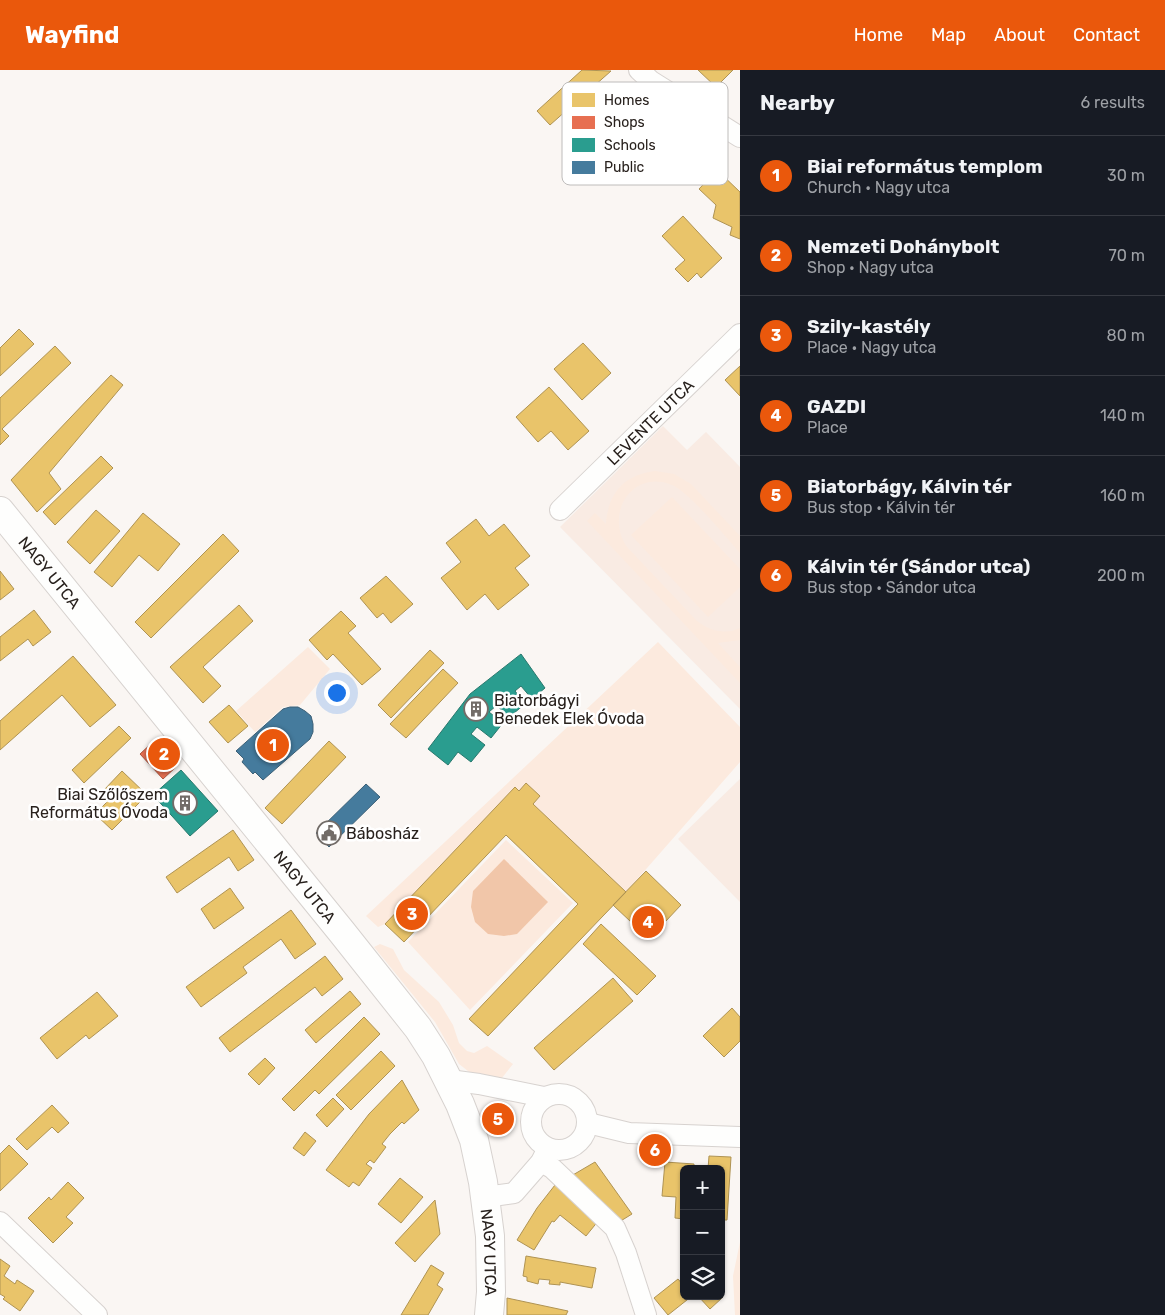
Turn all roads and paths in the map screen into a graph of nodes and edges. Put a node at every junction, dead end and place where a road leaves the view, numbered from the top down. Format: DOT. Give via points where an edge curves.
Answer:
graph roads {
  1 [pos="639,70"];
  2 [pos="653,82"];
  3 [pos="728,129"];
  4 [pos="740,137"];
  5 [pos="740,334"];
  6 [pos="560,510"];
  7 [pos="0,511"];
  8 [pos="449,1080"];
  9 [pos="544,1097"];
  10 [pos="588,1123"];
  11 [pos="740,1137"];
  12 [pos="544,1155"];
  13 [pos="485,1197"];
  14 [pos="0,1222"];
  15 [pos="97,1315"];
  16 [pos="489,1315"];
  17 [pos="646,1315"];
  1 -- 2 [label="street"];
  3 -- 4 [label="street"];
  5 -- 6 [label="street, LEVENTE UTCA"];
  7 -- 8 [label="main road, NAGY UTCA" via="347,938 418,1028"];
  8 -- 9 [label="street"];
  8 -- 13 [label="main road, NAGY UTCA" via="474,1140"];
  9 -- 10 [label="street" via="570,1095 583,1106"];
  9 -- 12 [label="street" via="530,1118 534,1136"];
  10 -- 11 [label="street" via="629,1134"];
  10 -- 12 [label="street" via="586,1132 574,1146"];
  12 -- 13 [label="street" via="514,1193"];
  12 -- 17 [label="street" via="552,1168 615,1228"];
  13 -- 16 [label="main road, NAGY UTCA" via="490,1236"];
  14 -- 15 [label="street"];
}
